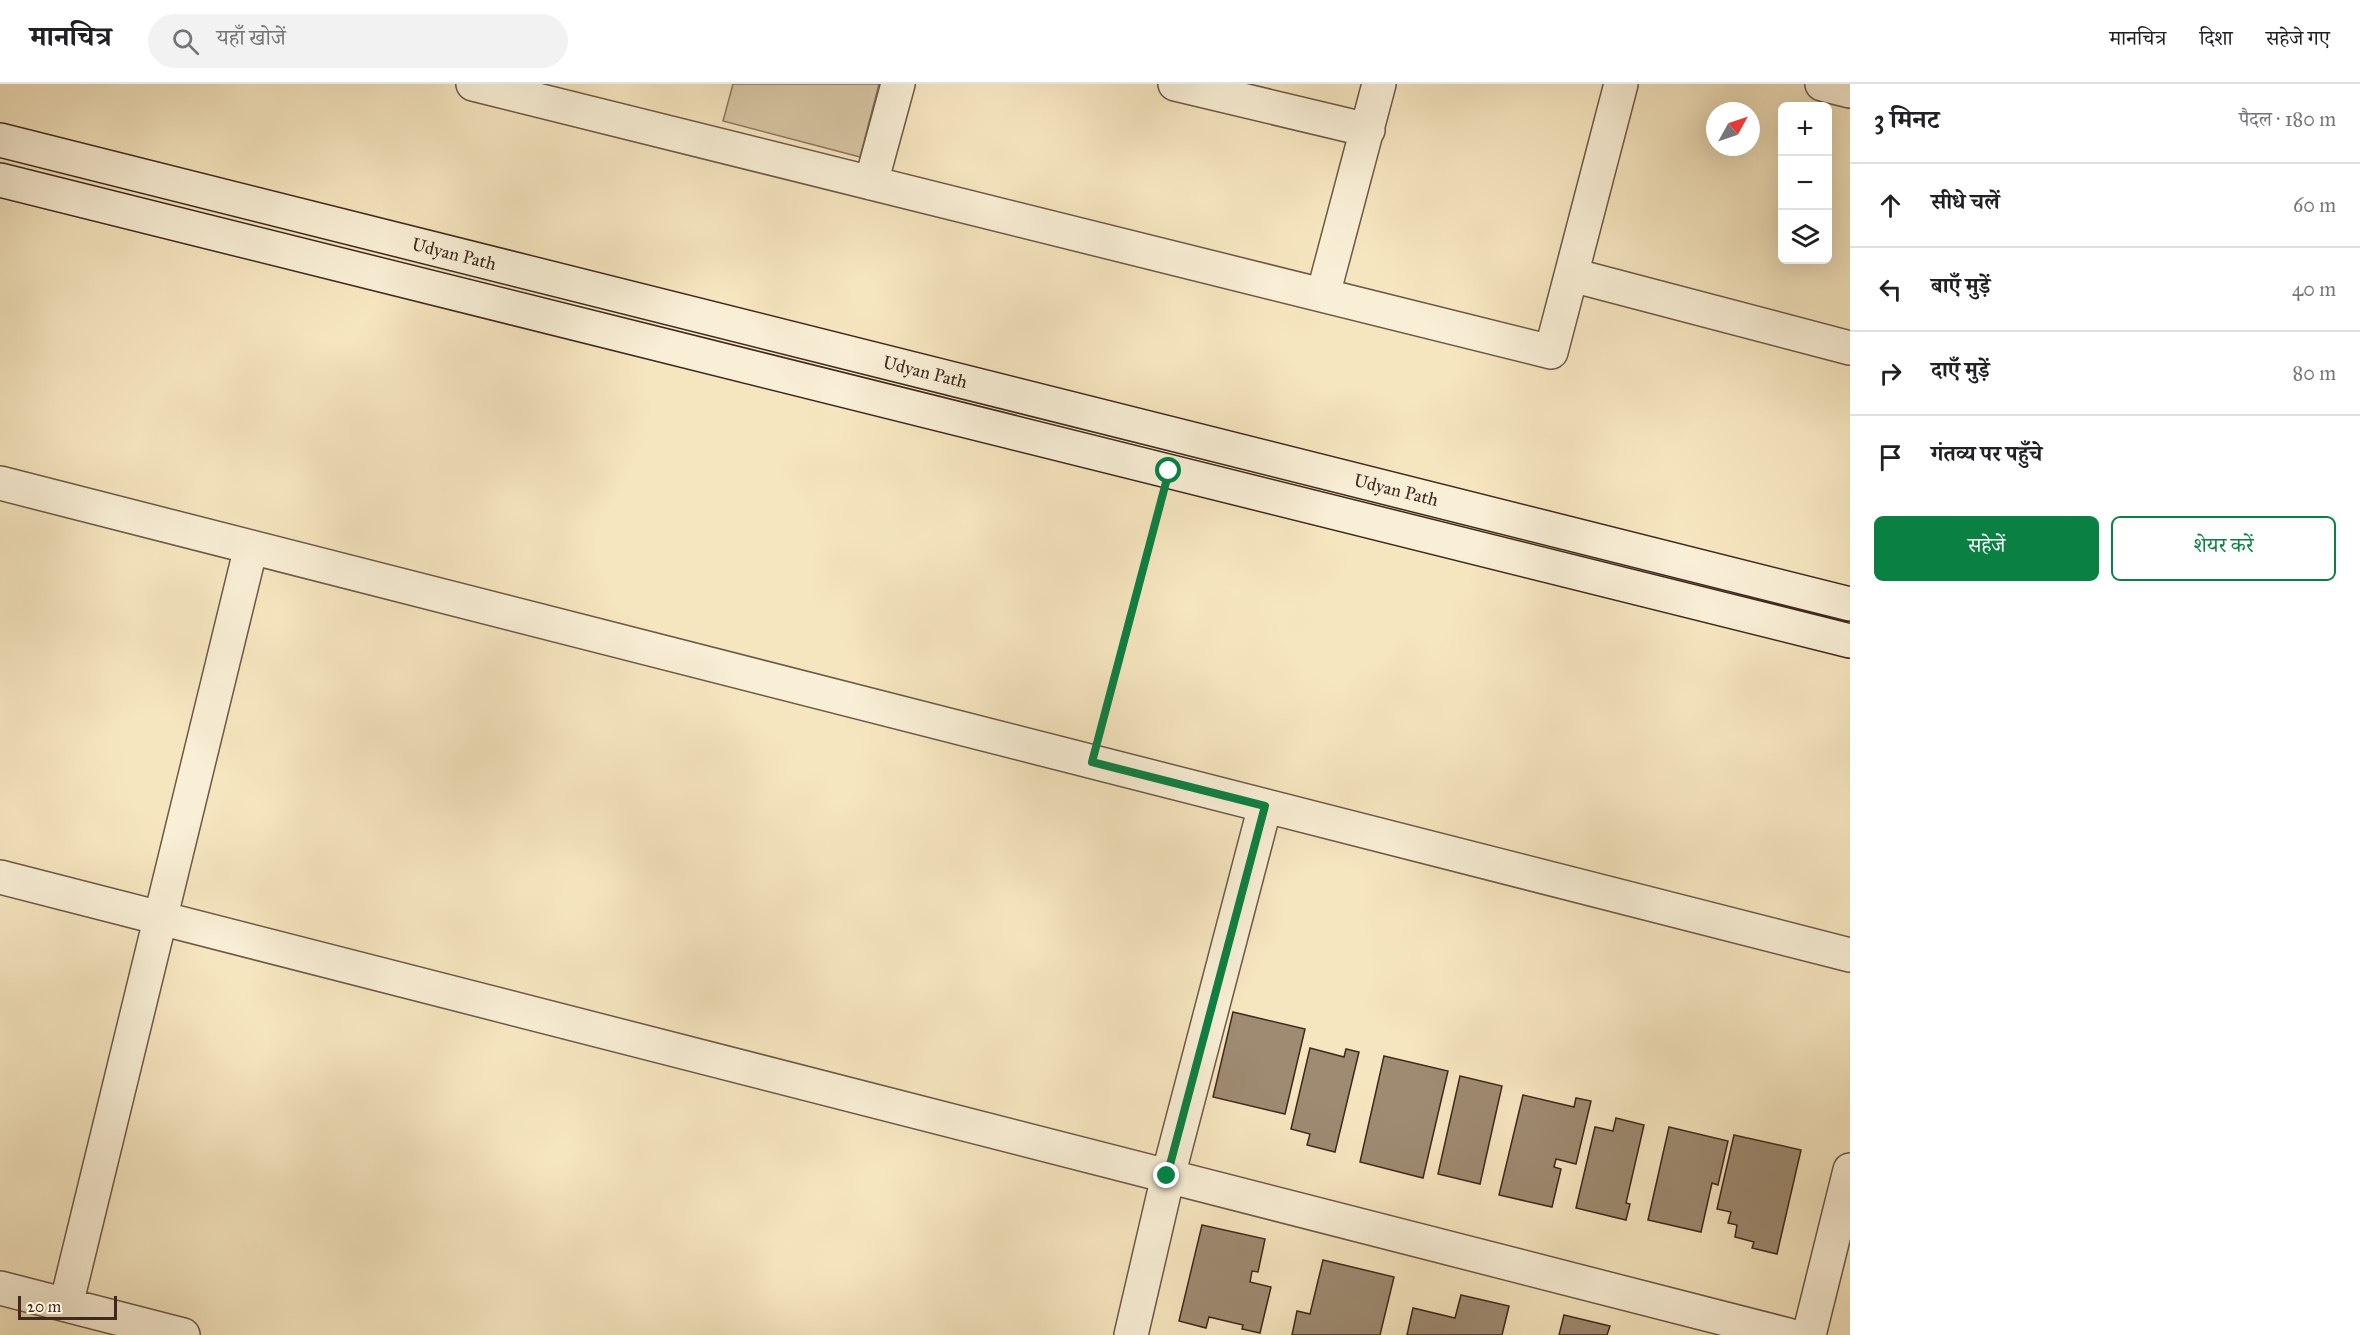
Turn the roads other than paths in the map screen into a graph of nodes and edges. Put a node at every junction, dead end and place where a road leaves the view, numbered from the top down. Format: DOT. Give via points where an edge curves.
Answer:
graph roads {
  1 [pos="473,84"];
  2 [pos="898,84"];
  3 [pos="1175,84"];
  4 [pos="1380,84"];
  5 [pos="1621,84"];
  6 [pos="1822,84"];
  7 [pos="1850,91"];
  8 [pos="1368,130"];
  9 [pos="0,140"];
  10 [pos="0,180"];
  11 [pos="871,183"];
  12 [pos="1572,275"];
  13 [pos="1323,295"];
  14 [pos="1850,348"];
  15 [pos="0,483"];
  16 [pos="251,547"];
  17 [pos="1850,604"];
  18 [pos="1850,641"];
  19 [pos="1265,806"];
  20 [pos="0,877"];
  21 [pos="160,918"];
  22 [pos="1850,955"];
  23 [pos="1850,1170"];
  24 [pos="1167,1176"];
  25 [pos="0,1288"];
  26 [pos="66,1305"];
  27 [pos="183,1335"];
  28 [pos="1131,1335"];
  29 [pos="1788,1335"];
  30 [pos="1809,1335"];
  1 -- 11 [label="street"];
  2 -- 11 [label="street"];
  3 -- 8 [label="street"];
  4 -- 8 [label="street"];
  5 -- 12 [label="street"];
  6 -- 7 [label="street"];
  8 -- 13 [label="street"];
  9 -- 17 [label="street, Udyan Path"];
  10 -- 18 [label="street, Udyan Path"];
  11 -- 13 [label="street"];
  12 -- 13 [label="street" via="1551,352"];
  12 -- 14 [label="street"];
  15 -- 16 [label="street"];
  16 -- 19 [label="street"];
  16 -- 21 [label="street"];
  19 -- 22 [label="street"];
  19 -- 24 [label="street"];
  20 -- 21 [label="street"];
  21 -- 24 [label="street"];
  21 -- 26 [label="street"];
  23 -- 30 [label="street"];
  24 -- 28 [label="street"];
  24 -- 29 [label="street"];
  25 -- 26 [label="street"];
  26 -- 27 [label="street"];
}
